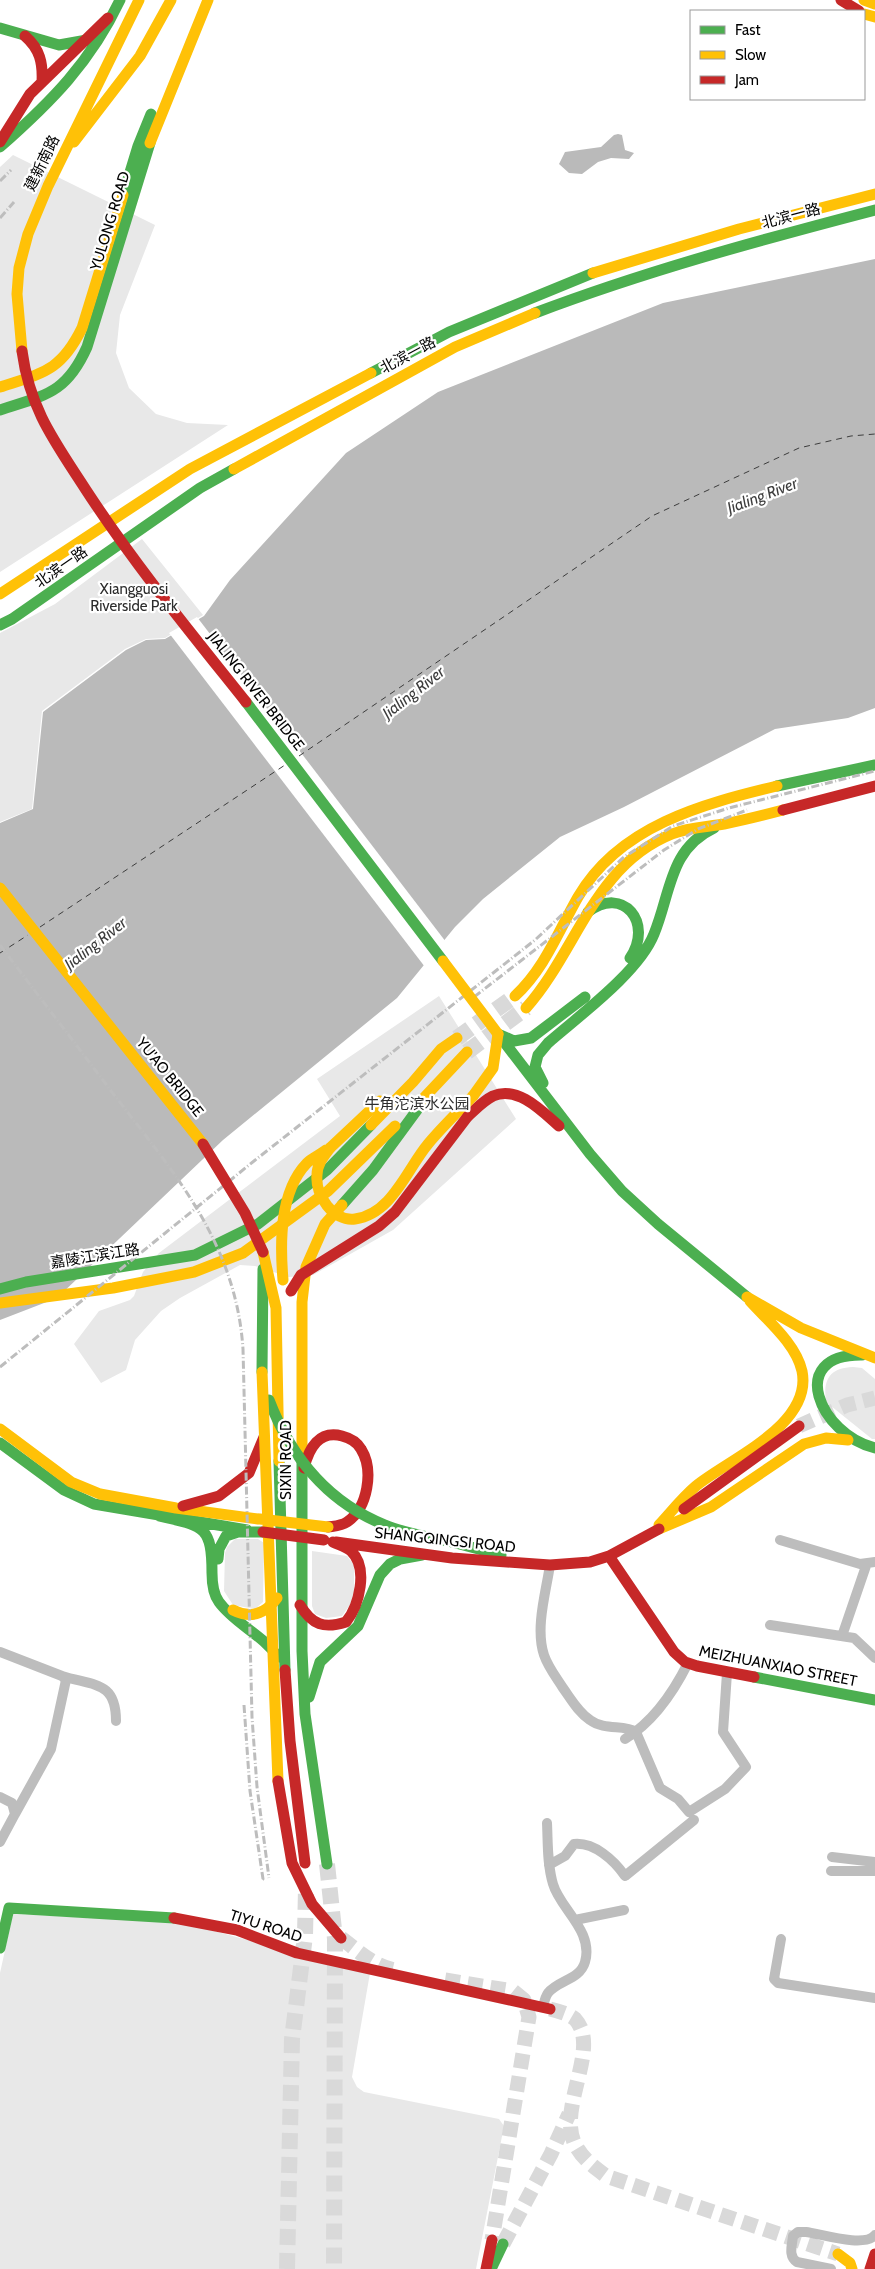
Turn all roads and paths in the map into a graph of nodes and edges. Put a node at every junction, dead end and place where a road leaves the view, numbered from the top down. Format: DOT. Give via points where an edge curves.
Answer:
graph roads {
  1 [pos="139,0"];
  2 [pos="200,0"];
  3 [pos="208,0"];
  4 [pos="841,0"];
  5 [pos="864,0"];
  6 [pos="171,2"];
  7 [pos="119,3"];
  8 [pos="875,4"];
  9 [pos="857,10"];
  10 [pos="0,28"];
  11 [pos="20,32"];
  12 [pos="87,40"];
  13 [pos="42,82"];
  14 [pos="0,142"];
  15 [pos="0,147"];
  16 [pos="60,159"];
  17 [pos="875,194"];
  18 [pos="875,210"];
  19 [pos="22,351"];
  20 [pos="0,387"];
  21 [pos="0,410"];
  22 [pos="0,594"];
  23 [pos="0,613"];
  24 [pos="12,619"];
  25 [pos="0,625"];
  26 [pos="875,765"];
  27 [pos="875,786"];
  28 [pos="722,824"];
  29 [pos="0,888"];
  30 [pos="586,915"];
  31 [pos="515,996"];
  32 [pos="577,1003"];
  33 [pos="526,1008"];
  34 [pos="498,1034"];
  35 [pos="457,1038"];
  36 [pos="507,1046"];
  37 [pos="441,1049"];
  38 [pos="467,1052"];
  39 [pos="428,1095"];
  40 [pos="330,1148"];
  41 [pos="590,1154"];
  42 [pos="263,1252"];
  43 [pos="0,1289"];
  44 [pos="745,1296"];
  45 [pos="0,1303"];
  46 [pos="280,1308"];
  47 [pos="872,1355"];
  48 [pos="262,1372"];
  49 [pos="277,1372"];
  50 [pos="799,1426"];
  51 [pos="0,1429"];
  52 [pos="848,1440"];
  53 [pos="0,1442"];
  54 [pos="875,1448"];
  55 [pos="25,1456"];
  56 [pos="301,1484"];
  57 [pos="176,1508"];
  58 [pos="159,1516"];
  59 [pos="655,1530"];
  60 [pos="263,1532"];
  61 [pos="780,1540"];
  62 [pos="328,1541"];
  63 [pos="422,1554"];
  64 [pos="609,1556"];
  65 [pos="871,1563"];
  66 [pos="537,1564"];
  67 [pos="550,1564"];
  68 [pos="281,1576"];
  69 [pos="300,1605"];
  70 [pos="770,1625"];
  71 [pos="842,1636"];
  72 [pos="0,1652"];
  73 [pos="875,1658"];
  74 [pos="688,1663"];
  75 [pos="727,1673"];
  76 [pos="62,1676"];
  77 [pos="286,1682"];
  78 [pos="875,1700"];
  79 [pos="305,1714"];
  80 [pos="116,1721"];
  81 [pos="636,1732"];
  82 [pos="625,1739"];
  83 [pos="0,1797"];
  84 [pos="15,1814"];
  85 [pos="694,1820"];
  86 [pos="546,1823"];
  87 [pos="0,1842"];
  88 [pos="832,1857"];
  89 [pos="875,1862"];
  90 [pos="305,1863"];
  91 [pos="328,1864"];
  92 [pos="549,1865"];
  93 [pos="831,1871"];
  94 [pos="875,1871"];
  95 [pos="4,1908"];
  96 [pos="624,1910"];
  97 [pos="575,1920"];
  98 [pos="341,1938"];
  99 [pos="780,1939"];
  100 [pos="0,1948"];
  101 [pos="875,1998"];
  102 [pos="546,2008"];
  103 [pos="875,2235"];
  104 [pos="492,2240"];
  105 [pos="503,2244"];
  106 [pos="838,2254"];
  107 [pos="875,2254"];
  108 [pos="486,2269"];
  109 [pos="492,2269"];
  110 [pos="831,2269"];
  111 [pos="852,2269"];
  112 [pos="870,2269"];
  1 -- 16 [label="main road, 建新南路"];
  2 -- 20 [label="main road, YULONG ROAD" via="138,146 70,354 47,371"];
  3 -- 21 [label="main road, YULONG ROAD" via="148,149 77,370 62,387"];
  4 -- 9 [label="main road"];
  5 -- 8 [label="main road"];
  6 -- 16 [label="main road" via="137,62"];
  7 -- 12 [label="main road, 建新南路"];
  7 -- 15 [label="main road, 建新南路" via="92,55 76,75"];
  10 -- 11 [label="main road"];
  11 -- 12 [label="main road" via="59,45"];
  11 -- 13 [label="main road" via="40,53 44,67"];
  12 -- 13 [label="main road, 建新南路"];
  13 -- 14 [label="main road, 建新南路" via="22,103"];
  16 -- 19 [label="main road, 建新南路" via="30,224 22,256 17,315"];
  17 -- 22 [label="main road, 北滨一路" via="740,229 595,272 449,332 181,474"];
  18 -- 24 [label="main road, 北滨一路" via="743,244 600,288 454,347 200,488"];
  19 -- 34 [label="main road, JIALING RIVER BRIDGE, bridge" via="26,380 36,407 51,436 122,545 303,775"];
  23 -- 24 [label="main road"];
  24 -- 25 [label="main road, 北滨一路"];
  26 -- 31 [label="main road" via="739,796 673,818 628,841 580,893 550,953 528,985"];
  27 -- 28 [label="main road"];
  28 -- 30 [label="main road" via="666,836 639,852 618,870"];
  28 -- 41 [label="main road" via="695,838 679,861 670,878 646,954 548,1043 535,1061 537,1073"];
  29 -- 42 [label="main road, YU'AO BRIDGE, bridge" via="198,1136 245,1214"];
  30 -- 32 [label="main road" via="604,902 611,902 626,908 641,934 638,947 630,957"];
  30 -- 33 [label="main road" via="542,993"];
  32 -- 34 [label="main road" via="525,1040 514,1041"];
  32 -- 36 [label="main road" via="533,1046 523,1050"];
  34 -- 36 [label="main road, JIALING RIVER BRIDGE"];
  34 -- 40 [label="main road, bridge" via="497,1061 483,1086 427,1145 385,1202 367,1216 353,1220 338,1216 325,1203 318,1188 318,1168"];
  35 -- 37 [label="main road"];
  36 -- 41 [label="main road, JIALING RIVER BRIDGE"];
  37 -- 40 [label="main road"];
  37 -- 43 [label="main road, 嘉陵江滨江路" via="327,1170 258,1224 195,1255"];
  38 -- 39 [label="main road"];
  39 -- 45 [label="main road, 嘉陵江滨江路" via="328,1191 243,1253 194,1272 113,1288"];
  39 -- 56 [label="main road, SIXIN ROAD" via="373,1170 325,1224 306,1267 302,1302"];
  40 -- 46 [label="main road, bridge" via="307,1164 294,1187 284,1216"];
  41 -- 44 [label="main road" via="622,1191 658,1224"];
  41 -- 46 [label="main road, bridge" via="538,1107 514,1096 501,1094 487,1099 468,1116 395,1212 379,1226 301,1275"];
  42 -- 46 [label="main road, YU'AO BRIDGE"];
  42 -- 48 [label="main road"];
  44 -- 47 [label="main road" via="801,1328"];
  44 -- 59 [label="main road" via="782,1338 800,1365 803,1384 799,1402 780,1425 696,1486"];
  46 -- 49 [label="main road"];
  47 -- 52 [label="main road" via="846,1355 832,1359 821,1372 818,1392 823,1411 832,1426"];
  48 -- 66 [label="main road, bridge" via="277,1426 292,1452 324,1489 343,1503 386,1526"];
  48 -- 98 [label="main road, bridge" via="278,1792 292,1863 312,1904"];
  49 -- 57 [label="main road" via="262,1445 249,1473 219,1496"];
  49 -- 68 [label="main road, SIXIN ROAD"];
  50 -- 59 [label="main road"];
  51 -- 55 [label="main road"];
  52 -- 54 [label="main road"];
  52 -- 59 [label="main road, SHANGQINGSI ROAD" via="826,1438 804,1444 710,1507"];
  53 -- 55 [label="main road"];
  55 -- 57 [label="main road" via="84,1489"];
  55 -- 58 [label="main road, SHANGQINGSI ROAD" via="78,1498 111,1508"];
  56 -- 57 [label="main road, bridge" via="309,1452 321,1436 343,1436 361,1447 368,1466 363,1498 355,1514 339,1526"];
  56 -- 69 [label="main road, SIXIN ROAD"];
  58 -- 60 [label="main road, SHANGQINGSI ROAD"];
  58 -- 77 [label="main road" via="191,1524 209,1536 213,1549 214,1592 227,1610 265,1639"];
  59 -- 64 [label="main road, SHANGQINGSI ROAD"];
  60 -- 62 [label="main road, SHANGQINGSI ROAD, bridge"];
  60 -- 68 [label="main road" via="234,1532 222,1540 218,1553 218,1592 228,1606 254,1616 270,1609 277,1598"];
  61 -- 65 [label="street" via="860,1564"];
  62 -- 63 [label="main road, SHANGQINGSI ROAD"];
  62 -- 69 [label="main road" via="346,1548 356,1559 359,1596 356,1610 346,1622 322,1626 308,1618"];
  63 -- 66 [label="main road, SHANGQINGSI ROAD"];
  63 -- 79 [label="main road" via="400,1559 380,1574 358,1626 320,1662"];
  64 -- 67 [label="main road, SHANGQINGSI ROAD" via="590,1562"];
  64 -- 74 [label="main road, MEIZHUANXIAO STREET" via="674,1652"];
  65 -- 71 [label="street"];
  66 -- 67 [label="main road, SHANGQINGSI ROAD"];
  67 -- 81 [label="street" via="541,1630 548,1666 590,1721"];
  68 -- 77 [label="main road, SIXIN ROAD"];
  69 -- 79 [label="main road, SIXIN ROAD"];
  70 -- 71 [label="street"];
  71 -- 73 [label="street" via="860,1641"];
  72 -- 76 [label="street"];
  74 -- 75 [label="main road, MEIZHUANXIAO STREET"];
  74 -- 81 [label="street" via="669,1696"];
  75 -- 78 [label="main road, MEIZHUANXIAO STREET"];
  75 -- 81 [label="street" via="723,1732 746,1767 708,1800 689,1812 678,1799 660,1788"];
  76 -- 80 [label="street" via="106,1689 113,1696"];
  76 -- 84 [label="street" via="66,1680 51,1749"];
  77 -- 90 [label="main road, SIXIN ROAD"];
  79 -- 91 [label="main road, SIXIN ROAD"];
  81 -- 82 [label="street"];
  83 -- 84 [label="street" via="12,1803"];
  84 -- 87 [label="street"];
  85 -- 92 [label="street" via="625,1876 605,1855 581,1843 574,1844 565,1856"];
  86 -- 92 [label="street"];
  88 -- 89 [label="street"];
  92 -- 97 [label="street" via="553,1886"];
  93 -- 94 [label="street"];
  95 -- 100 [label="main road, TIYU ROAD"];
  95 -- 102 [label="main road, TIYU ROAD" via="182,1918 237,1930 297,1953"];
  96 -- 97 [label="street"];
  97 -- 102 [label="street" via="587,1948 586,1962 581,1972 547,1994"];
  99 -- 101 [label="street" via="774,1979 778,1983"];
  103 -- 110 [label="street" via="861,2242 806,2232 793,2236 793,2259"];
  104 -- 108 [label="main road"];
  105 -- 109 [label="main road"];
  106 -- 111 [label="main road" via="850,2263"];
  107 -- 112 [label="main road"];
}
